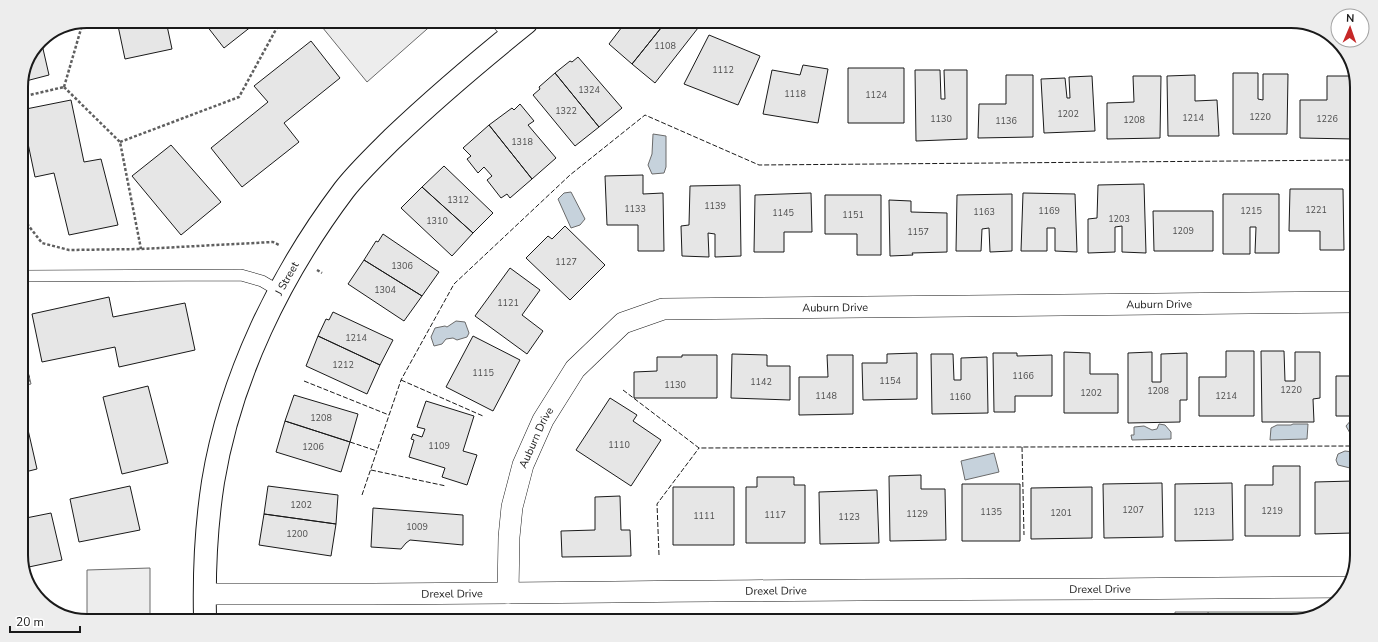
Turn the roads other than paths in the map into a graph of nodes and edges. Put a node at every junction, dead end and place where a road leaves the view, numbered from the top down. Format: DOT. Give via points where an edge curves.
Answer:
graph roads {
  1 [pos="503,29"];
  2 [pos="28,276"];
  3 [pos="279,291"];
  4 [pos="1350,302"];
  5 [pos="1341,587"];
  6 [pos="508,593"];
  7 [pos="205,594"];
  8 [pos="205,614"];
  1 -- 3 [label="street, J Street" via="344,190 298,257"];
  2 -- 3 [label="lane" via="241,275"];
  3 -- 7 [label="street, J Street" via="244,369 222,442 213,481 208,523"];
  4 -- 6 [label="street, Auburn Drive" via="663,309 623,323 576,369 543,420 523,465 512,507"];
  5 -- 6 [label="street, Drexel Drive"];
  6 -- 7 [label="street, Drexel Drive"];
  7 -- 8 [label="street, J Street"];
}
